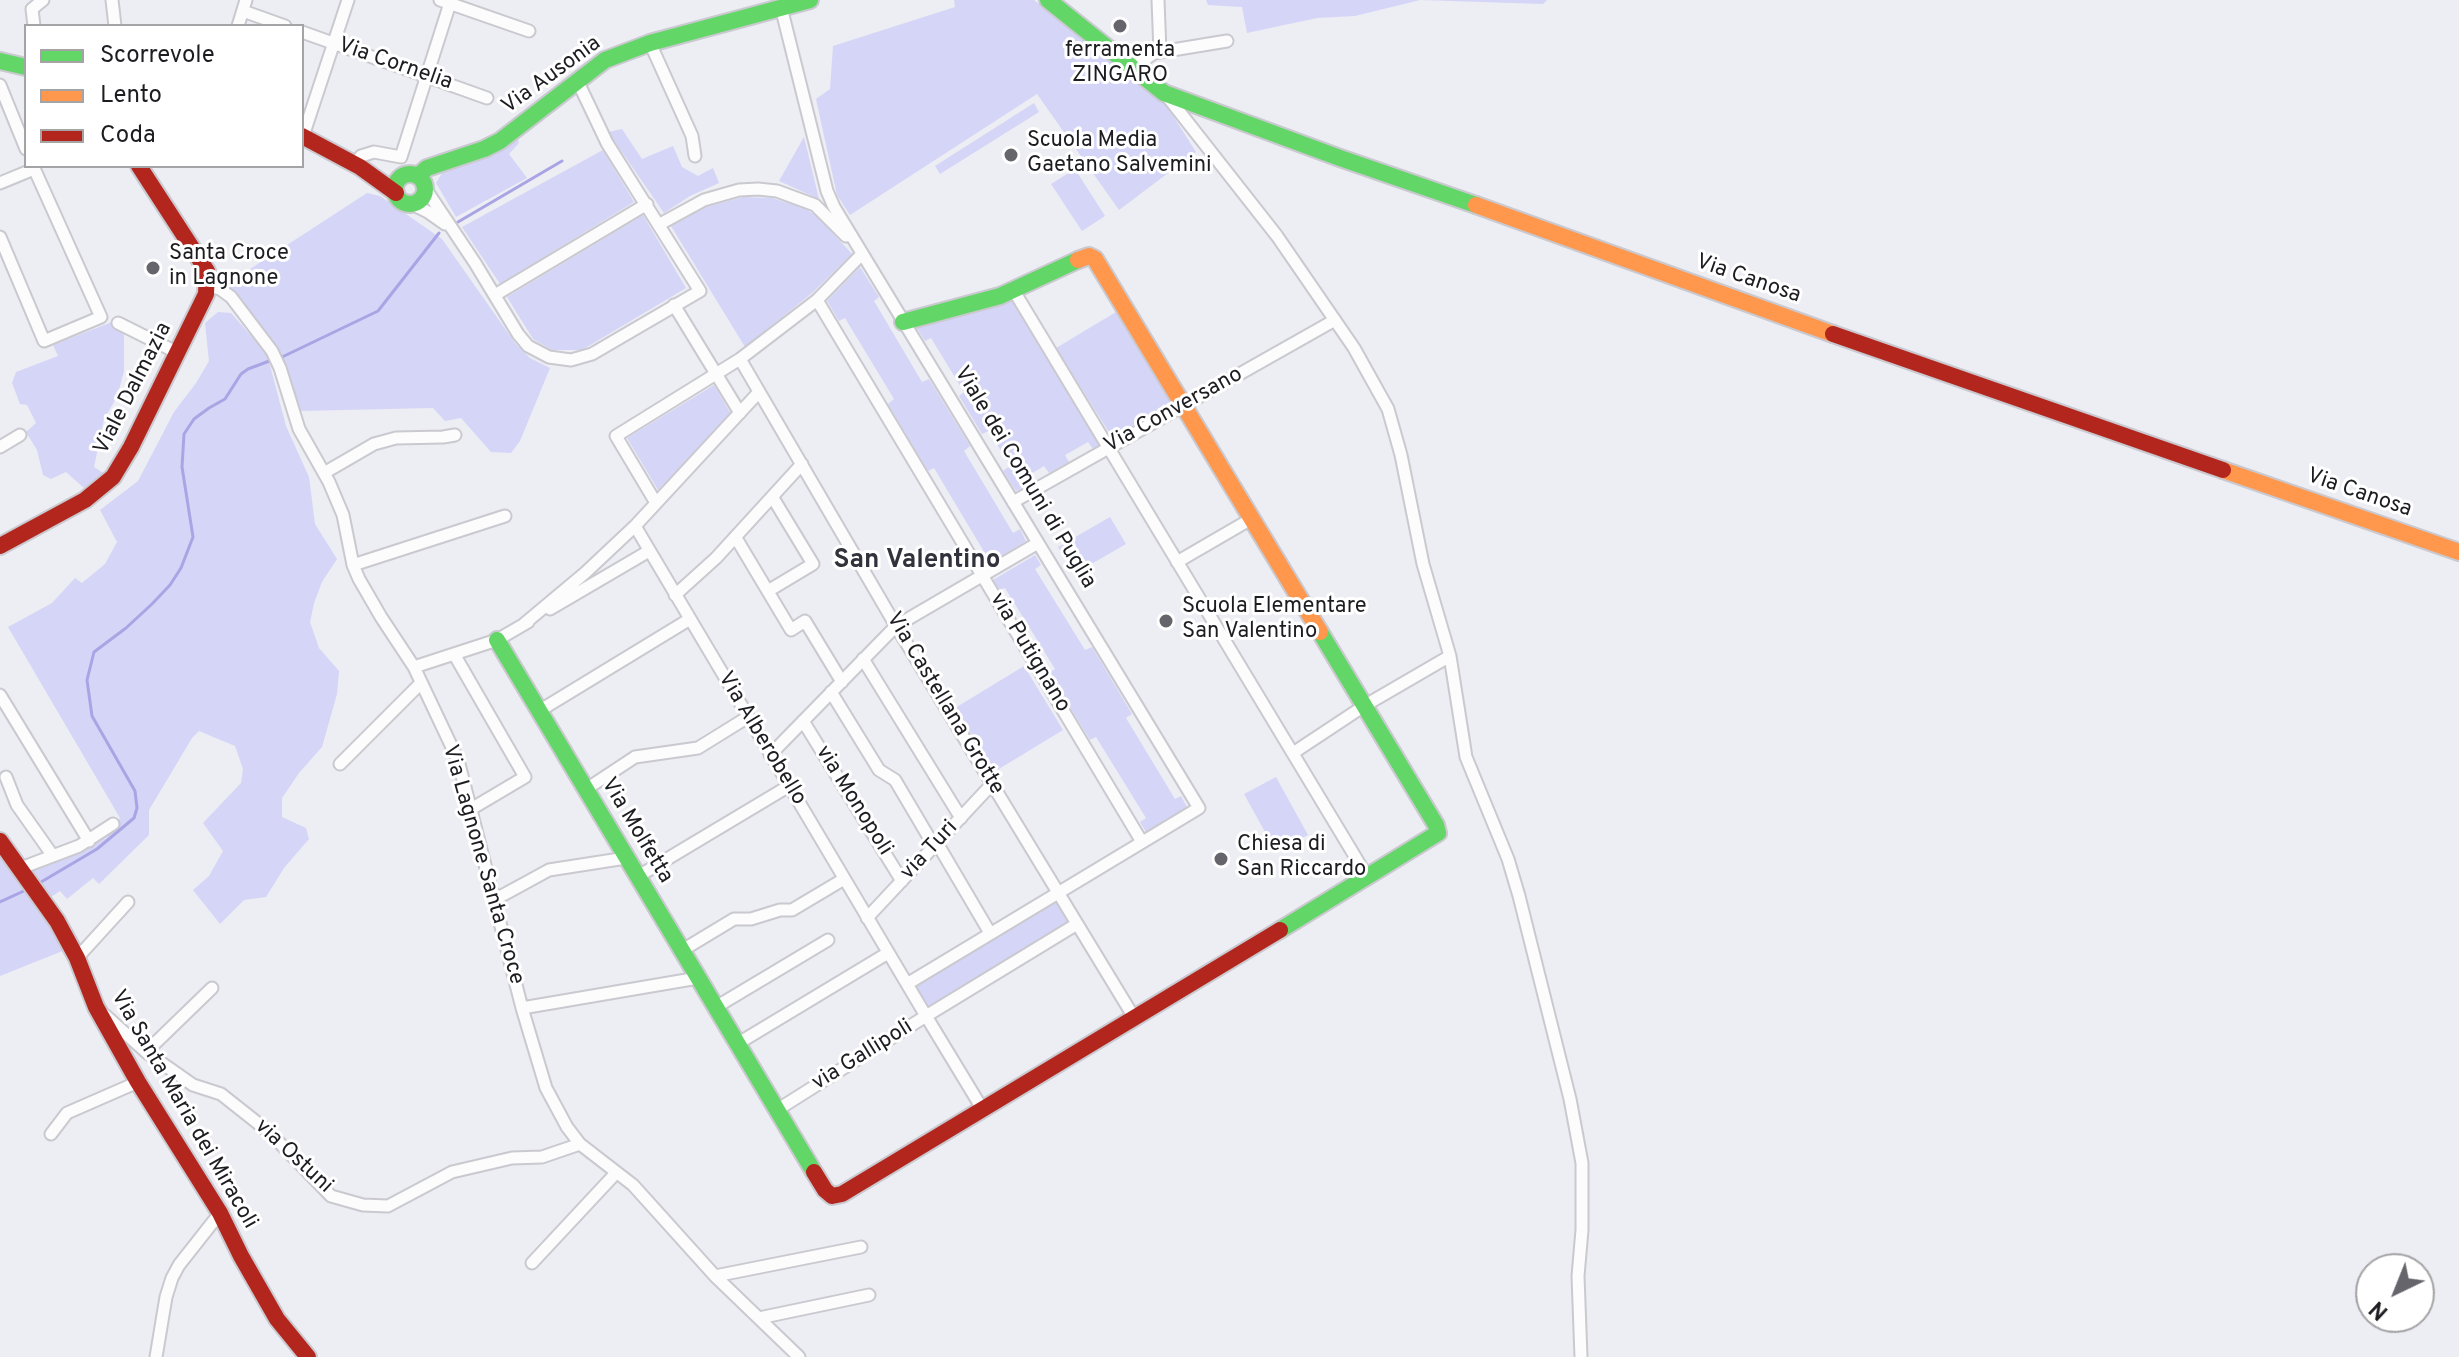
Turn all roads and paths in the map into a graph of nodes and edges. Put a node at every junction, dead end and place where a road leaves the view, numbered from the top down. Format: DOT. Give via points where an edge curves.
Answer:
graph roads {
  1 [pos="43,0"];
  2 [pos="112,0"];
  3 [pos="348,0"];
  4 [pos="810,0"];
  5 [pos="1158,0"];
  6 [pos="447,1"];
  7 [pos="1053,2"];
  8 [pos="244,6"];
  9 [pos="781,7"];
  10 [pos="34,24"];
  11 [pos="115,24"];
  12 [pos="281,24"];
  13 [pos="529,31"];
  14 [pos="304,33"];
  15 [pos="1227,41"];
  16 [pos="334,43"];
  17 [pos="650,43"];
  18 [pos="1160,52"];
  19 [pos="0,61"];
  20 [pos="24,67"];
  21 [pos="1133,68"];
  22 [pos="427,76"];
  23 [pos="577,80"];
  24 [pos="0,87"];
  25 [pos="1164,93"];
  26 [pos="487,98"];
  27 [pos="304,130"];
  28 [pos="304,137"];
  29 [pos="24,144"];
  30 [pos="695,156"];
  31 [pos="357,165"];
  32 [pos="31,168"];
  33 [pos="33,168"];
  34 [pos="140,168"];
  35 [pos="422,182"];
  36 [pos="0,183"];
  37 [pos="402,192"];
  38 [pos="647,204"];
  39 [pos="660,224"];
  40 [pos="452,229"];
  41 [pos="0,237"];
  42 [pos="862,254"];
  43 [pos="208,286"];
  44 [pos="1014,291"];
  45 [pos="495,295"];
  46 [pos="817,300"];
  47 [pos="674,305"];
  48 [pos="1335,320"];
  49 [pos="903,322"];
  50 [pos="118,323"];
  51 [pos="178,353"];
  52 [pos="740,359"];
  53 [pos="717,375"];
  54 [pos="759,392"];
  55 [pos="1184,407"];
  56 [pos="740,413"];
  57 [pos="20,435"];
  58 [pos="455,435"];
  59 [pos="0,447"];
  60 [pos="1108,449"];
  61 [pos="802,464"];
  62 [pos="324,473"];
  63 [pos="773,498"];
  64 [pos="1013,502"];
  65 [pos="656,503"];
  66 [pos="505,516"];
  67 [pos="1251,519"];
  68 [pos="635,526"];
  69 [pos="736,538"];
  70 [pos="1038,543"];
  71 [pos="0,546"];
  72 [pos="649,551"];
  73 [pos="2459,552"];
  74 [pos="1177,562"];
  75 [pos="353,565"];
  76 [pos="982,576"];
  77 [pos="768,591"];
  78 [pos="675,595"];
  79 [pos="690,619"];
  80 [pos="524,624"];
  81 [pos="896,626"];
  82 [pos="497,640"];
  83 [pos="454,654"];
  84 [pos="1450,656"];
  85 [pos="863,659"];
  86 [pos="414,667"];
  87 [pos="842,682"];
  88 [pos="421,683"];
  89 [pos="831,692"];
  90 [pos="0,695"];
  91 [pos="1364,706"];
  92 [pos="539,711"];
  93 [pos="748,717"];
  94 [pos="803,721"];
  95 [pos="1293,753"];
  96 [pos="770,755"];
  97 [pos="340,764"];
  98 [pos="6,777"];
  99 [pos="992,784"];
  100 [pos="789,786"];
  101 [pos="585,790"];
  102 [pos="471,809"];
  103 [pos="961,818"];
  104 [pos="113,824"];
  105 [pos="0,841"];
  106 [pos="89,841"];
  107 [pos="1142,842"];
  108 [pos="936,844"];
  109 [pos="53,856"];
  110 [pos="626,858"];
  111 [pos="21,868"];
  112 [pos="637,877"];
  113 [pos="1368,878"];
  114 [pos="844,879"];
  115 [pos="902,881"];
  116 [pos="1058,892"];
  117 [pos="494,900"];
  118 [pos="128,902"];
  119 [pos="867,918"];
  120 [pos="1077,924"];
  121 [pos="990,933"];
  122 [pos="828,940"];
  123 [pos="681,951"];
  124 [pos="888,953"];
  125 [pos="77,958"];
  126 [pos="698,978"];
  127 [pos="907,984"];
  128 [pos="212,988"];
  129 [pos="96,1007"];
  130 [pos="716,1007"];
  131 [pos="522,1008"];
  132 [pos="926,1016"];
  133 [pos="1135,1019"];
  134 [pos="737,1044"];
  135 [pos="146,1052"];
  136 [pos="138,1082"];
  137 [pos="777,1110"];
  138 [pos="983,1110"];
  139 [pos="51,1134"];
  140 [pos="580,1144"];
  141 [pos="616,1173"];
  142 [pos="220,1213"];
  143 [pos="861,1247"];
  144 [pos="532,1263"];
  145 [pos="715,1276"];
  146 [pos="869,1295"];
  147 [pos="759,1318"];
  148 [pos="156,1357"];
  149 [pos="308,1357"];
  150 [pos="799,1357"];
  151 [pos="1581,1357"];
  1 -- 10 [label="street" via="32,9"];
  2 -- 11 [label="street"];
  3 -- 16 [label="street"];
  4 -- 9 [label="street, Via Ausonia"];
  5 -- 18 [label="street"];
  6 -- 13 [label="street"];
  6 -- 22 [label="street"];
  7 -- 21 [label="street, Via Canosa"];
  8 -- 12 [label="street"];
  9 -- 17 [label="street, Via Ausonia"];
  9 -- 42 [label="street, Viale dei Comuni di Puglia" via="827,191"];
  14 -- 16 [label="street, Via Cornelia"];
  15 -- 18 [label="street"];
  16 -- 22 [label="street, Via Cornelia"];
  16 -- 27 [label="street"];
  17 -- 23 [label="street, Via Ausonia" via="605,60"];
  17 -- 30 [label="street" via="692,136"];
  18 -- 21 [label="street"];
  19 -- 20 [label="street"];
  21 -- 25 [label="street, Via Canosa"];
  22 -- 26 [label="street, Via Cornelia"];
  22 -- 31 [label="street" via="401,157 374,152 361,156"];
  23 -- 35 [label="street, Via Ausonia" via="500,141 427,168"];
  23 -- 38 [label="street" via="607,143"];
  24 -- 29 [label="street"];
  25 -- 48 [label="street" via="1277,236"];
  25 -- 73 [label="street, Via Canosa" via="1702,288"];
  28 -- 31 [label="street"];
  31 -- 37 [label="street"];
  32 -- 36 [label="street"];
  33 -- 41 [label="street" via="101,317 44,341"];
  34 -- 43 [label="street" via="207,271"];
  35 -- 37 [label="street" via="409,174"];
  35 -- 37 [label="street" via="423,197"];
  35 -- 40 [label="street"];
  37 -- 40 [label="street"];
  38 -- 39 [label="street"];
  38 -- 45 [label="street"];
  39 -- 42 [label="street" via="722,194 777,191 815,205"];
  39 -- 47 [label="street" via="700,291"];
  40 -- 45 [label="street"];
  42 -- 46 [label="street"];
  42 -- 49 [label="street, Viale dei Comuni di Puglia"];
  43 -- 51 [label="street, Viale Dalmazia"];
  43 -- 62 [label="street, Via Lagnone Santa Croce" via="231,297 272,351 299,429"];
  44 -- 49 [label="street"];
  44 -- 55 [label="street" via="1082,258 1095,259"];
  44 -- 60 [label="street"];
  45 -- 47 [label="street" via="528,346 563,360 592,354"];
  46 -- 52 [label="street"];
  46 -- 76 [label="street, via Putignano"];
  47 -- 53 [label="street"];
  48 -- 55 [label="street, Via Conversano"];
  48 -- 84 [label="street" via="1388,409"];
  49 -- 64 [label="street, Viale dei Comuni di Puglia"];
  50 -- 51 [label="street"];
  51 -- 71 [label="street, Viale Dalmazia" via="113,477 85,500"];
  52 -- 53 [label="street"];
  52 -- 54 [label="street, Via Castellana Grotte"];
  53 -- 56 [label="street"];
  53 -- 65 [label="street" via="616,436"];
  54 -- 56 [label="street"];
  54 -- 61 [label="street, Via Castellana Grotte"];
  55 -- 60 [label="street, Via Conversano"];
  55 -- 67 [label="street"];
  56 -- 65 [label="street"];
  57 -- 59 [label="street"];
  58 -- 62 [label="street" via="374,444"];
  60 -- 64 [label="street, Via Conversano"];
  60 -- 74 [label="street"];
  61 -- 63 [label="street"];
  61 -- 81 [label="street, Via Castellana Grotte"];
  62 -- 75 [label="street, Via Lagnone Santa Croce" via="343,515"];
  63 -- 69 [label="street"];
  63 -- 77 [label="street" via="813,564"];
  64 -- 70 [label="street, Viale dei Comuni di Puglia"];
  65 -- 68 [label="street"];
  66 -- 75 [label="street"];
  67 -- 74 [label="street"];
  67 -- 91 [label="street"];
  68 -- 72 [label="street, Via Alberobello"];
  68 -- 80 [label="street"];
  69 -- 77 [label="street"];
  69 -- 78 [label="street"];
  70 -- 76 [label="street"];
  70 -- 107 [label="street, Viale dei Comuni di Puglia" via="1199,808"];
  72 -- 78 [label="street, Via Alberobello"];
  72 -- 80 [label="street"];
  74 -- 95 [label="street"];
  75 -- 86 [label="street, Via Lagnone Santa Croce"];
  76 -- 81 [label="street"];
  76 -- 107 [label="street, via Putignano"];
  77 -- 87 [label="street" via="791,630 805,621"];
  78 -- 79 [label="street, Via Alberobello"];
  79 -- 92 [label="street"];
  79 -- 93 [label="street, Via Alberobello"];
  80 -- 82 [label="street"];
  81 -- 85 [label="street"];
  81 -- 99 [label="street, Via Castellana Grotte"];
  82 -- 83 [label="street"];
  82 -- 92 [label="street, Via Molfetta"];
  83 -- 86 [label="street"];
  83 -- 102 [label="street" via="525,777"];
  84 -- 91 [label="street"];
  84 -- 151 [label="street" via="1466,757 1519,896 1582,1163"];
  85 -- 87 [label="street"];
  85 -- 103 [label="street"];
  86 -- 88 [label="street, Via Lagnone Santa Croce"];
  87 -- 89 [label="street"];
  88 -- 97 [label="street"];
  88 -- 102 [label="street, Via Lagnone Santa Croce" via="458,760"];
  89 -- 94 [label="street"];
  89 -- 108 [label="street" via="879,770 895,780"];
  90 -- 106 [label="street"];
  91 -- 95 [label="street"];
  91 -- 113 [label="street" via="1438,833"];
  92 -- 101 [label="street, Via Molfetta"];
  93 -- 96 [label="street, Via Alberobello"];
  93 -- 101 [label="street" via="698,748 635,757"];
  94 -- 96 [label="street"];
  94 -- 115 [label="street, via Monopoli"];
  95 -- 113 [label="street"];
  96 -- 100 [label="street, Via Alberobello"];
  98 -- 109 [label="street" via="17,805"];
  99 -- 103 [label="street, via Turi"];
  99 -- 116 [label="street, Via Castellana Grotte"];
  100 -- 112 [label="street"];
  100 -- 114 [label="street, Via Alberobello"];
  101 -- 110 [label="street, Via Molfetta"];
  102 -- 117 [label="street, Via Lagnone Santa Croce"];
  103 -- 108 [label="street, via Turi"];
  104 -- 106 [label="street"];
  105 -- 111 [label="street, Via Santa Maria dei Miracoli"];
  106 -- 109 [label="street"];
  107 -- 116 [label="street, Viale dei Comuni di Puglia"];
  108 -- 115 [label="street, via Turi"];
  108 -- 121 [label="street"];
  109 -- 111 [label="street"];
  110 -- 112 [label="street, Via Molfetta"];
  110 -- 117 [label="street" via="549,870"];
  111 -- 125 [label="street, Via Santa Maria dei Miracoli"];
  112 -- 123 [label="street, Via Molfetta"];
  113 -- 133 [label="street"];
  114 -- 119 [label="street, Via Alberobello"];
  114 -- 123 [label="street" via="792,910 734,919"];
  115 -- 119 [label="street, via Turi"];
  116 -- 120 [label="street, Via Castellana Grotte"];
  116 -- 121 [label="street, Viale dei Comuni di Puglia"];
  117 -- 131 [label="street, Via Lagnone Santa Croce"];
  118 -- 125 [label="street"];
  119 -- 124 [label="street, Via Alberobello"];
  120 -- 132 [label="street"];
  120 -- 133 [label="street"];
  121 -- 127 [label="street, Viale dei Comuni di Puglia"];
  122 -- 130 [label="street"];
  123 -- 126 [label="street, Via Molfetta"];
  124 -- 127 [label="street, via Gallipoli"];
  124 -- 134 [label="street"];
  125 -- 129 [label="street, Via Santa Maria dei Miracoli"];
  126 -- 130 [label="street, Via Molfetta"];
  126 -- 131 [label="street"];
  127 -- 132 [label="street, via Gallipoli"];
  128 -- 135 [label="street"];
  129 -- 135 [label="street, via Ostuni"];
  129 -- 136 [label="street, Via Santa Maria dei Miracoli"];
  130 -- 134 [label="street, Via Molfetta"];
  131 -- 140 [label="street, Via Lagnone Santa Croce" via="546,1088"];
  132 -- 137 [label="street, via Gallipoli"];
  132 -- 138 [label="street"];
  133 -- 138 [label="street"];
  134 -- 137 [label="street"];
  135 -- 140 [label="street, via Ostuni" via="193,1085 221,1094 269,1132 331,1196 363,1205 388,1206 452,1172 542,1157"];
  136 -- 139 [label="street" via="67,1113"];
  136 -- 142 [label="street, Via Santa Maria dei Miracoli"];
  137 -- 138 [label="street" via="832,1196"];
  140 -- 141 [label="street, Via Lagnone Santa Croce"];
  141 -- 144 [label="street"];
  141 -- 145 [label="street, Via Lagnone Santa Croce"];
  142 -- 148 [label="street" via="172,1278"];
  142 -- 149 [label="street, Via Santa Maria dei Miracoli" via="277,1319"];
  143 -- 145 [label="street"];
  145 -- 147 [label="street, Via Lagnone Santa Croce"];
  146 -- 147 [label="street"];
  147 -- 150 [label="street, Via Lagnone Santa Croce"];
}
